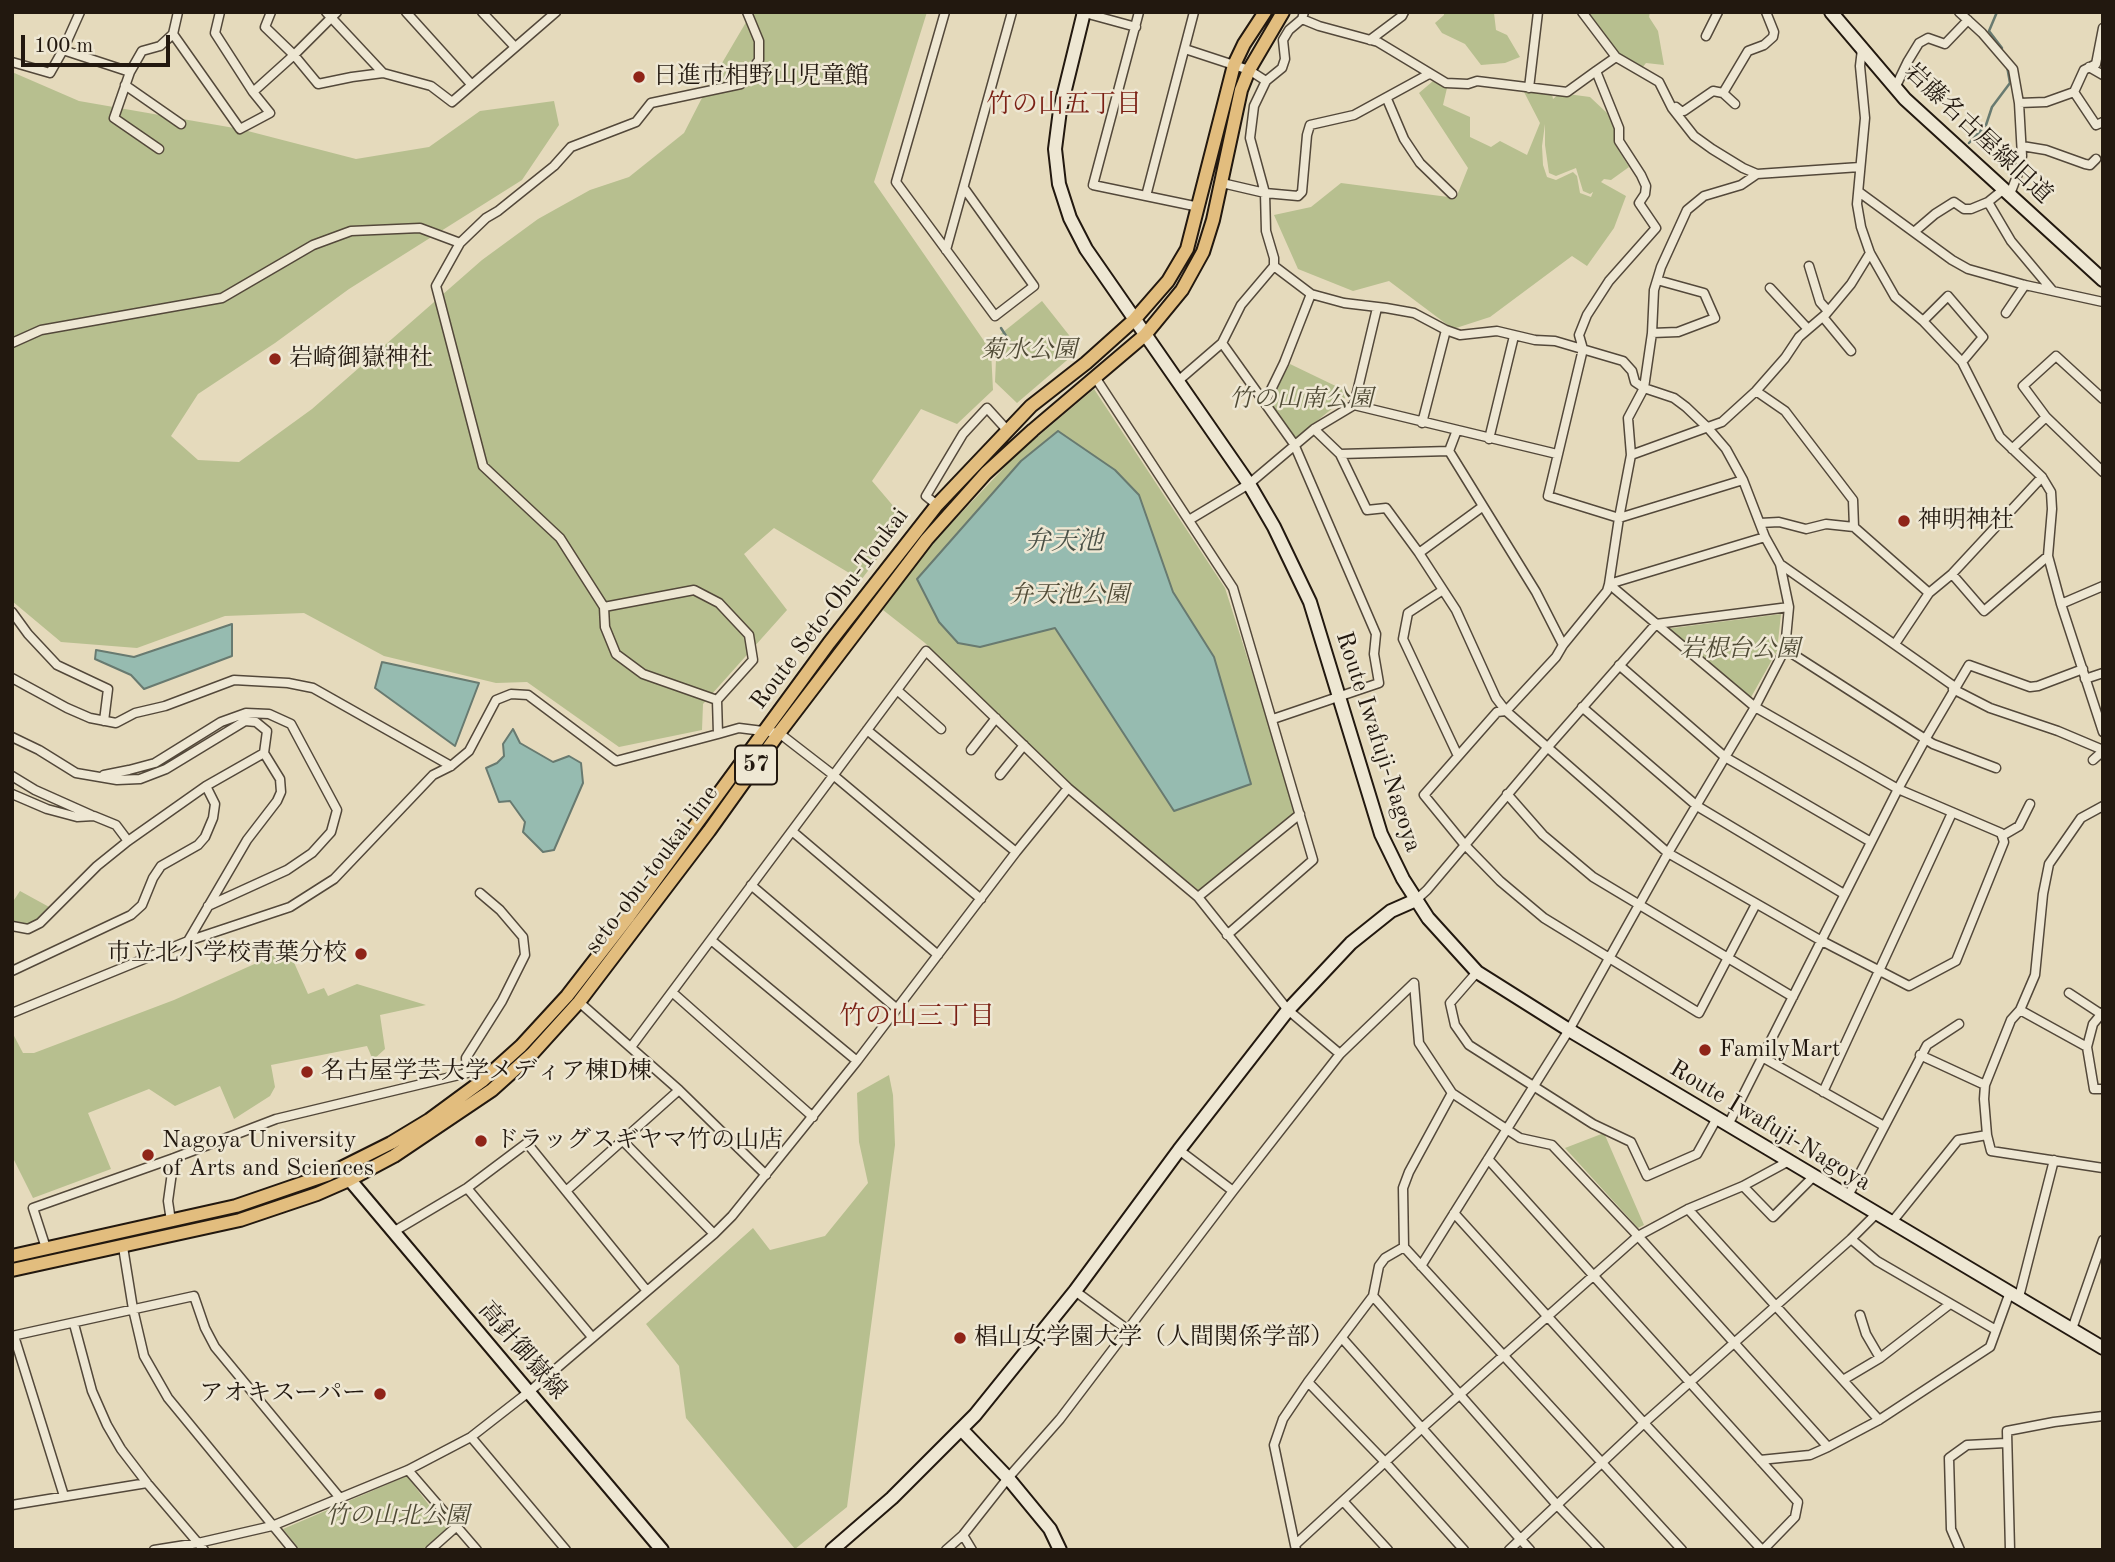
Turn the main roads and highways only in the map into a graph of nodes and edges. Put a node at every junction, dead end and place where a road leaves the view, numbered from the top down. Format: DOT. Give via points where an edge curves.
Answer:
graph roads {
  1 [pos="1265,12"];
  2 [pos="1283,12"];
  3 [pos="12,1256"];
  4 [pos="12,1270"];
  1 -- 3 [label="main road, Route Seto-Obu-Toukai / 57" via="1234,65 1187,249 1168,281 1134,320 1006,430 937,505 829,643 629,916 521,1046 429,1120 329,1174 236,1206"];
  2 -- 4 [label="main road, seto-obu-toukai line / 57" via="1241,90 1213,220 1203,252 1182,290 1145,335 986,473 927,539 579,1002 532,1054 492,1090 394,1156 317,1194 240,1220"];
}
